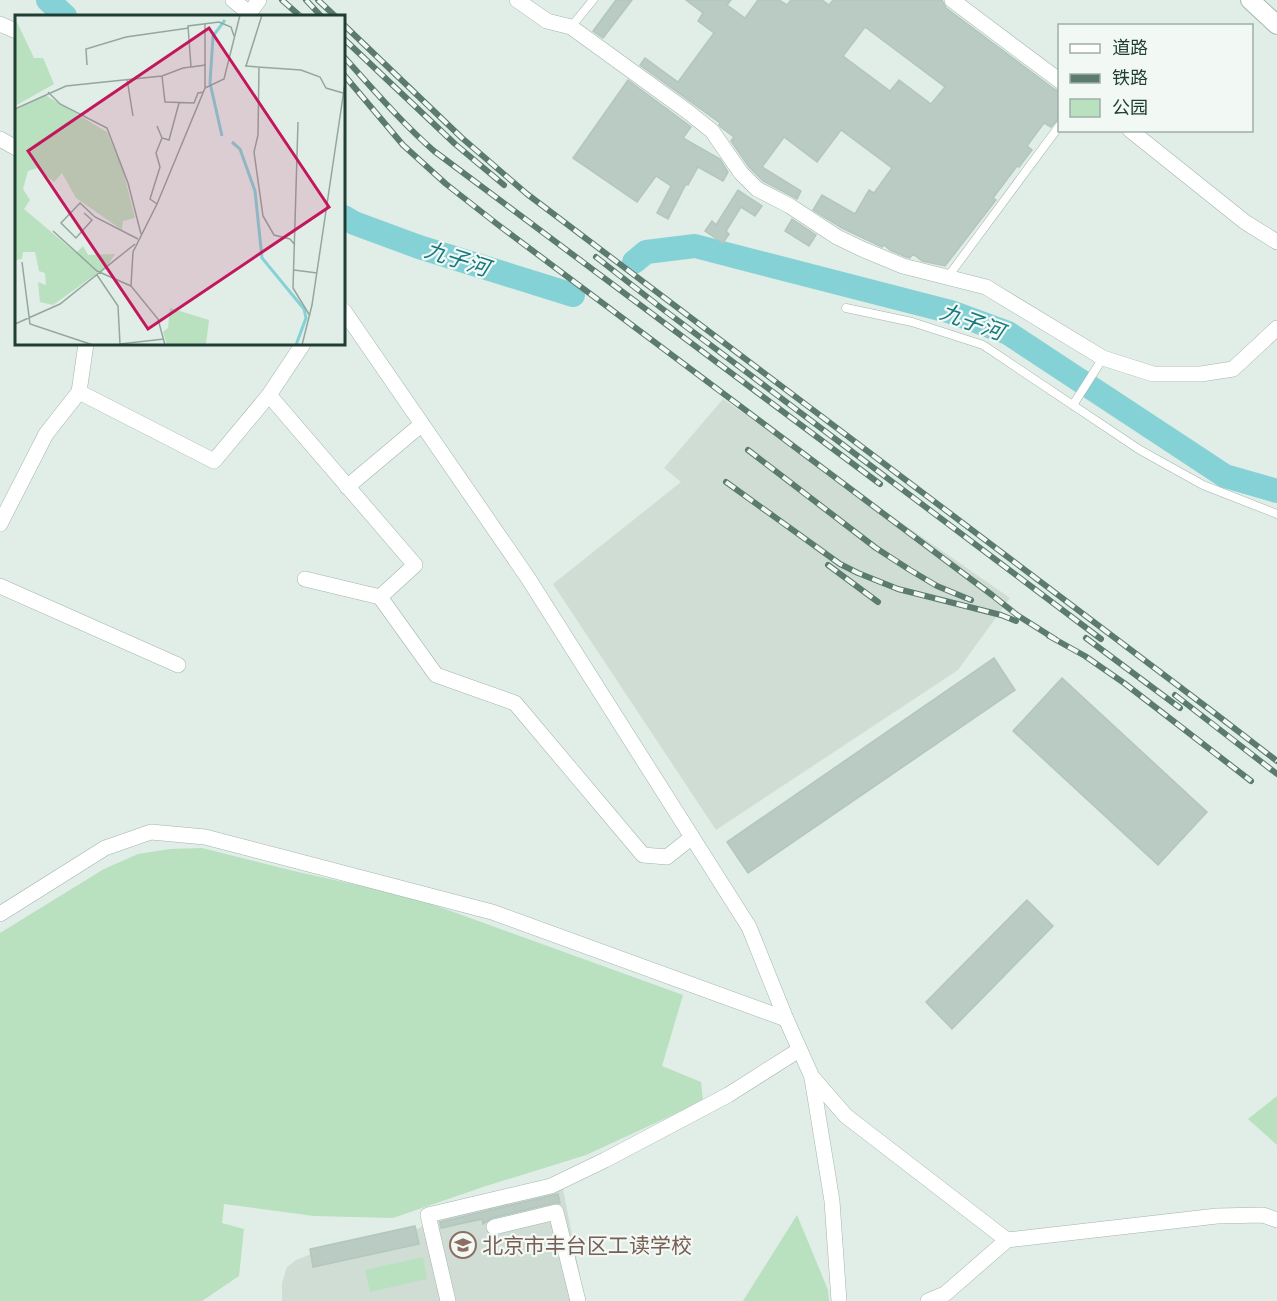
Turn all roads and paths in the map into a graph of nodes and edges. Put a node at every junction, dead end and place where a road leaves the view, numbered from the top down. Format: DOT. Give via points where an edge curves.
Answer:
graph roads {
  1 [pos="233,0"];
  2 [pos="259,0"];
  3 [pos="517,0"];
  4 [pos="593,0"];
  5 [pos="952,0"];
  6 [pos="1250,0"];
  7 [pos="247,15"];
  8 [pos="249,15"];
  9 [pos="0,24"];
  10 [pos="1277,25"];
  11 [pos="571,27"];
  12 [pos="15,31"];
  13 [pos="1058,80"];
  14 [pos="1058,126"];
  15 [pos="1132,132"];
  16 [pos="0,139"];
  17 [pos="15,147"];
  18 [pos="1277,242"];
  19 [pos="947,278"];
  20 [pos="846,308"];
  21 [pos="345,312"];
  22 [pos="1277,327"];
  23 [pos="86,345"];
  24 [pos="302,345"];
  25 [pos="1103,358"];
  26 [pos="79,392"];
  27 [pos="268,394"];
  28 [pos="1073,405"];
  29 [pos="422,424"];
  30 [pos="347,487"];
  31 [pos="1277,514"];
  32 [pos="0,524"];
  33 [pos="305,579"];
  34 [pos="0,586"];
  35 [pos="380,597"];
  36 [pos="178,665"];
  37 [pos="692,837"];
  38 [pos="0,914"];
  39 [pos="786,1019"];
  40 [pos="800,1050"];
  41 [pos="812,1077"];
  42 [pos="1277,1221"];
  43 [pos="494,1227"];
  44 [pos="1007,1240"];
  45 [pos="448,1301"];
  46 [pos="578,1301"];
  47 [pos="839,1301"];
  48 [pos="928,1301"];
  1 -- 7 [label="street"];
  2 -- 8 [label="street"];
  3 -- 11 [label="street" via="547,21"];
  4 -- 11 [label="lane"];
  5 -- 13 [label="street"];
  6 -- 10 [label="street"];
  9 -- 12 [label="street"];
  11 -- 19 [label="street" via="712,131 741,173 758,189 862,249 903,267"];
  14 -- 19 [label="lane"];
  15 -- 18 [label="street" via="1245,222"];
  16 -- 17 [label="street"];
  19 -- 25 [label="street" via="986,287"];
  20 -- 28 [label="lane" via="912,322 983,345"];
  21 -- 29 [label="street"];
  22 -- 25 [label="street" via="1233,369 1153,374"];
  23 -- 26 [label="street"];
  24 -- 27 [label="street"];
  25 -- 28 [label="lane"];
  26 -- 27 [label="street" via="214,461"];
  26 -- 32 [label="street" via="46,434"];
  27 -- 30 [label="street"];
  28 -- 31 [label="lane" via="1140,450 1203,485"];
  29 -- 30 [label="street"];
  29 -- 37 [label="street" via="528,578"];
  30 -- 35 [label="street" via="415,565"];
  33 -- 35 [label="street"];
  34 -- 36 [label="street"];
  35 -- 37 [label="street" via="436,675 515,703 643,855 667,857"];
  37 -- 39 [label="street" via="749,927"];
  38 -- 39 [label="street" via="105,848 151,832 205,837 492,912"];
  39 -- 40 [label="street"];
  40 -- 41 [label="street"];
  40 -- 45 [label="street" via="728,1095 550,1186 428,1215"];
  41 -- 44 [label="street" via="846,1116"];
  41 -- 47 [label="street" via="832,1202"];
  42 -- 44 [label="street" via="1263,1215 1217,1216"];
  43 -- 46 [label="street" via="556,1212"];
  44 -- 48 [label="street" via="945,1294"];
}
